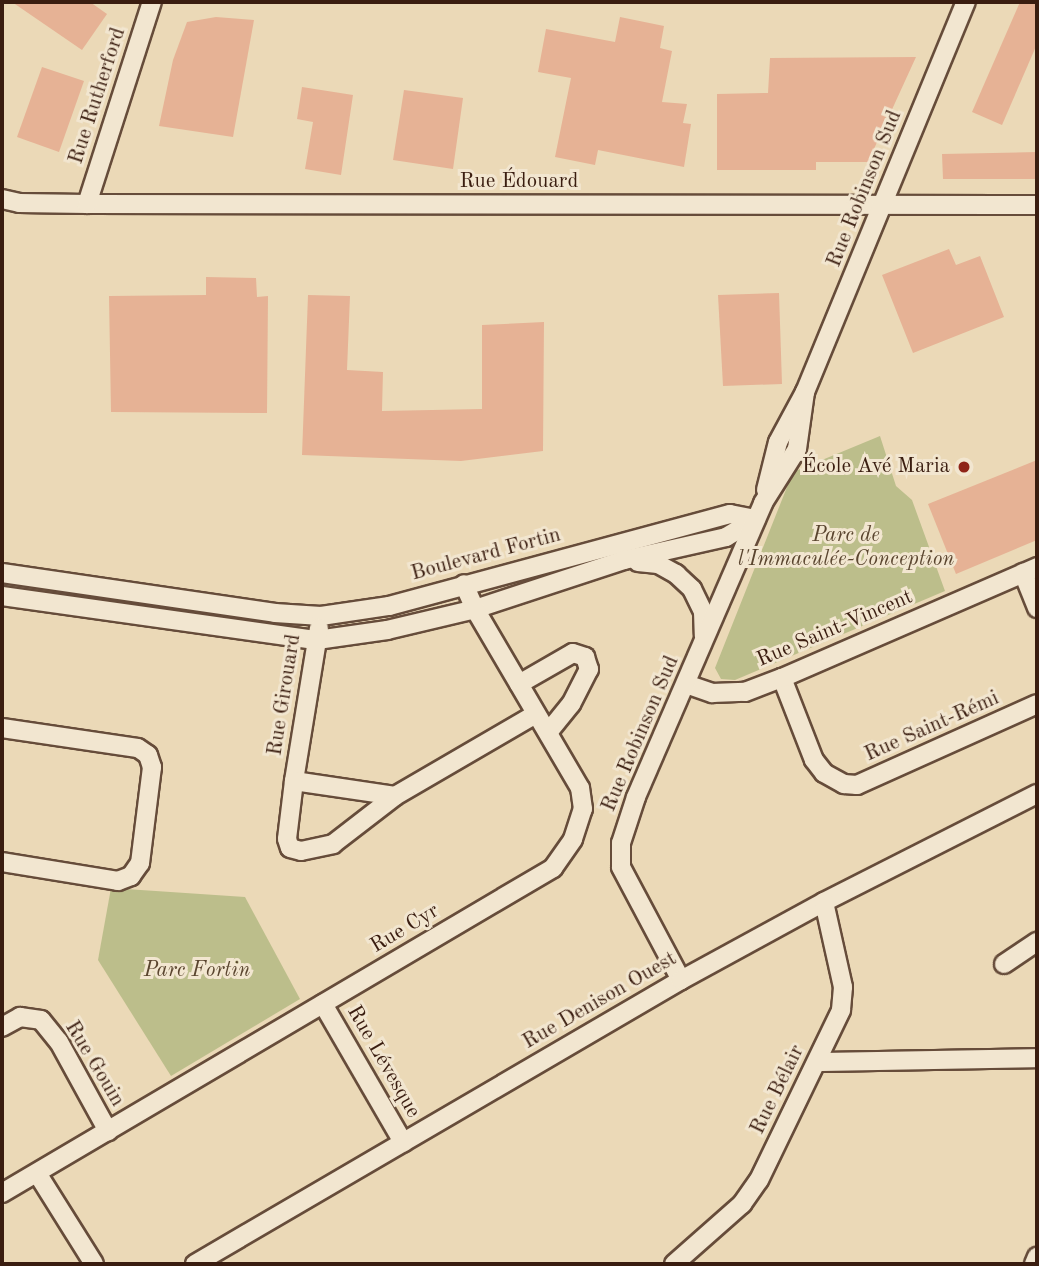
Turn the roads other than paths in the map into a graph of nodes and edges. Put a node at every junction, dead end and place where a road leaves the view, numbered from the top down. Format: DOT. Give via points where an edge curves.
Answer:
graph roads {
  1 [pos="152,2"];
  2 [pos="966,2"];
  3 [pos="2,199"];
  4 [pos="87,204"];
  5 [pos="883,204"];
  6 [pos="1037,205"];
  7 [pos="760,511"];
  8 [pos="624,560"];
  9 [pos="1030,570"];
  10 [pos="2,573"];
  11 [pos="464,584"];
  12 [pos="85,585"];
  13 [pos="2,596"];
  14 [pos="81,608"];
  15 [pos="1037,608"];
  16 [pos="475,609"];
  17 [pos="321,616"];
  18 [pos="317,640"];
  19 [pos="704,640"];
  20 [pos="782,678"];
  21 [pos="519,684"];
  22 [pos="686,684"];
  23 [pos="1037,704"];
  24 [pos="536,714"];
  25 [pos="2,728"];
  26 [pos="548,732"];
  27 [pos="294,781"];
  28 [pos="1037,794"];
  29 [pos="395,796"];
  30 [pos="2,862"];
  31 [pos="824,902"];
  32 [pos="1037,942"];
  33 [pos="1004,964"];
  34 [pos="681,980"];
  35 [pos="324,1004"];
  36 [pos="2,1027"];
  37 [pos="1037,1058"];
  38 [pos="817,1062"];
  39 [pos="108,1131"];
  40 [pos="404,1142"];
  41 [pos="37,1173"];
  42 [pos="2,1194"];
  43 [pos="1037,1258"];
  44 [pos="94,1264"];
  45 [pos="195,1264"];
  46 [pos="674,1264"];
  47 [pos="1034,1264"];
  1 -- 4 [label="street, Rue Rutherford"];
  2 -- 5 [label="street, Rue Robinson Sud"];
  3 -- 4 [label="street, Rue Édouard"];
  4 -- 5 [label="street, Rue Édouard"];
  5 -- 6 [label="street, Rue Édouard"];
  5 -- 7 [label="street, Rue Robinson Sud" via="805,393 778,442"];
  7 -- 8 [label="street, Boulevard Fortin" via="726,537"];
  7 -- 11 [label="street, Boulevard Fortin" via="730,514"];
  7 -- 19 [label="street, Rue Robinson Sud"];
  8 -- 16 [label="street, Boulevard Fortin"];
  8 -- 19 [label="street, Boulevard Fortin" via="658,564 692,589 703,612"];
  9 -- 15 [label="street"];
  9 -- 20 [label="street, Rue Saint-Vincent"];
  10 -- 12 [label="street, Boulevard Fortin"];
  11 -- 16 [label="street, Rue Cyr"];
  11 -- 17 [label="street, Boulevard Fortin" via="389,606"];
  12 -- 14 [label="street"];
  12 -- 17 [label="street, Boulevard Fortin"];
  13 -- 14 [label="street, Boulevard Fortin"];
  14 -- 18 [label="street, Boulevard Fortin"];
  16 -- 18 [label="street, Boulevard Fortin" via="387,630"];
  16 -- 21 [label="street, Rue Cyr"];
  17 -- 18 [label="street, Rue Girouard"];
  18 -- 27 [label="street, Rue Girouard"];
  19 -- 22 [label="street, Rue Robinson Sud"];
  20 -- 22 [label="street, Rue Saint-Vincent" via="727,694"];
  20 -- 23 [label="street, Rue Saint-Rémi" via="814,760 824,774 844,784 857,785"];
  21 -- 24 [label="street, Rue Cyr"];
  21 -- 26 [label="street" via="573,653 585,657 589,669 571,704"];
  22 -- 34 [label="street, Rue Robinson Sud" via="636,797 621,843 621,867"];
  24 -- 26 [label="street, Rue Cyr"];
  24 -- 29 [label="street, Rue Girouard"];
  25 -- 30 [label="street" via="138,748 148,755 152,766 140,863 131,876 118,881"];
  26 -- 35 [label="street, Rue Cyr" via="580,788 583,809 573,839 554,868"];
  27 -- 29 [label="street, Rue Girouard"];
  27 -- 29 [label="street, Rue Girouard" via="287,839 290,848 301,851 333,844"];
  28 -- 31 [label="street, Rue Denison Ouest"];
  31 -- 34 [label="street, Rue Denison Ouest"];
  31 -- 38 [label="street, Rue Bélair" via="843,987 841,1010"];
  32 -- 33 [label="street"];
  34 -- 40 [label="street, Rue Denison Ouest"];
  35 -- 39 [label="street, Rue Cyr"];
  35 -- 40 [label="street, Rue Lévesque"];
  36 -- 39 [label="street, Rue Gouin" via="20,1017 41,1020 59,1042"];
  37 -- 38 [label="street"];
  38 -- 46 [label="street, Rue Bélair" via="760,1180 742,1204"];
  39 -- 41 [label="street, Rue Cyr"];
  40 -- 45 [label="street, Rue Denison Ouest"];
  41 -- 42 [label="street, Rue Cyr"];
  41 -- 44 [label="street"];
  43 -- 47 [label="street"];
}
